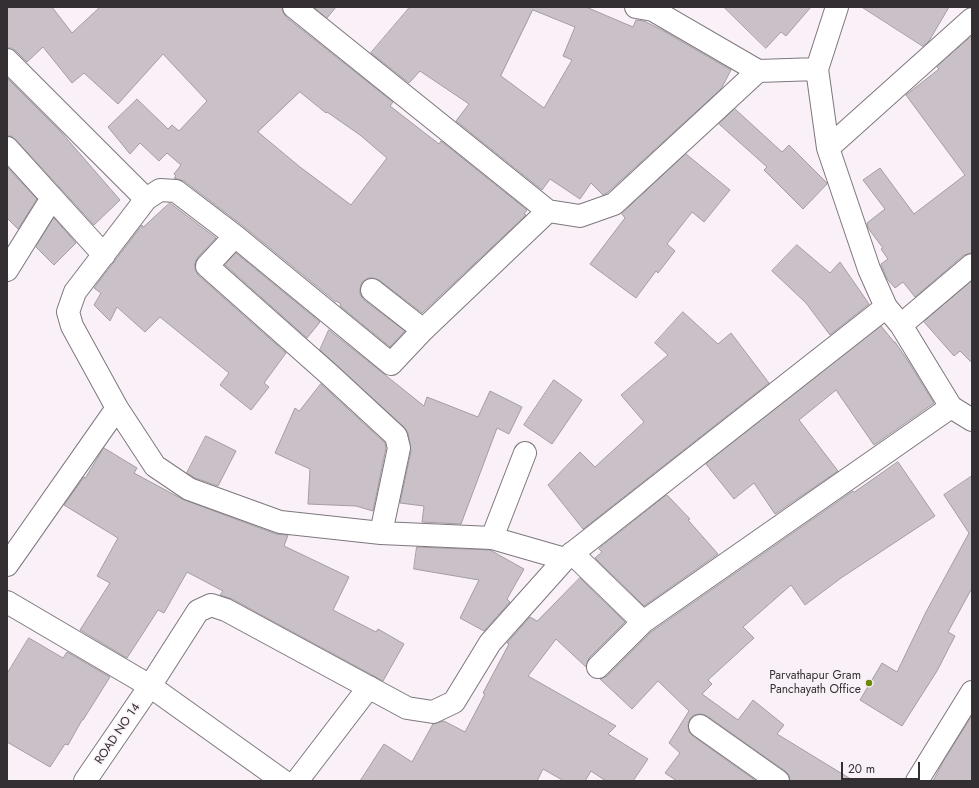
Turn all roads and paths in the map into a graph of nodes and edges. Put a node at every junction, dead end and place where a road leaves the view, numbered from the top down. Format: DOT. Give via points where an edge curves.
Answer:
graph roads {
  1 [pos="294,7"];
  2 [pos="837,7"];
  3 [pos="648,8"];
  4 [pos="972,19"];
  5 [pos="7,60"];
  6 [pos="818,69"];
  7 [pos="758,71"];
  8 [pos="7,148"];
  9 [pos="828,148"];
  10 [pos="52,198"];
  11 [pos="146,199"];
  12 [pos="548,211"];
  13 [pos="235,236"];
  14 [pos="104,255"];
  15 [pos="972,265"];
  16 [pos="7,270"];
  17 [pos="372,290"];
  18 [pos="886,307"];
  19 [pos="901,325"];
  20 [pos="423,330"];
  21 [pos="951,407"];
  22 [pos="117,408"];
  23 [pos="972,419"];
  24 [pos="525,453"];
  25 [pos="381,533"];
  26 [pos="492,538"];
  27 [pos="569,556"];
  28 [pos="7,565"];
  29 [pos="7,602"];
  30 [pos="643,622"];
  31 [pos="598,667"];
  32 [pos="150,686"];
  33 [pos="370,686"];
  34 [pos="972,692"];
  35 [pos="700,726"];
  36 [pos="85,781"];
  37 [pos="283,781"];
  38 [pos="296,781"];
  39 [pos="778,781"];
  40 [pos="917,781"];
  1 -- 12 [label="street"];
  2 -- 6 [label="street"];
  3 -- 7 [label="street"];
  4 -- 9 [label="street"];
  5 -- 11 [label="street"];
  6 -- 7 [label="street"];
  6 -- 9 [label="street"];
  7 -- 12 [label="street" via="614,204 580,216"];
  8 -- 10 [label="street"];
  9 -- 18 [label="street" via="869,269"];
  10 -- 14 [label="street"];
  10 -- 16 [label="street"];
  11 -- 13 [label="street" via="160,190 176,191"];
  11 -- 14 [label="street"];
  12 -- 20 [label="street"];
  13 -- 20 [label="street" via="391,364"];
  13 -- 25 [label="street" via="207,266 396,436 399,448"];
  14 -- 22 [label="street" via="75,292 68,312 72,326"];
  15 -- 19 [label="street"];
  17 -- 20 [label="street"];
  18 -- 19 [label="street"];
  18 -- 27 [label="street"];
  19 -- 21 [label="street"];
  21 -- 23 [label="street"];
  21 -- 30 [label="street"];
  22 -- 25 [label="street" via="155,466 189,489 280,522"];
  22 -- 28 [label="street"];
  24 -- 26 [label="street"];
  25 -- 26 [label="street"];
  26 -- 27 [label="street"];
  27 -- 30 [label="street"];
  27 -- 33 [label="street" via="490,643 454,702 433,712 407,708"];
  29 -- 32 [label="street"];
  30 -- 31 [label="street"];
  32 -- 33 [label="street, ROAD NO 14" via="198,611 211,605 226,610"];
  32 -- 36 [label="street, ROAD NO 14"];
  32 -- 37 [label="street"];
  33 -- 38 [label="street"];
  34 -- 40 [label="street"];
  35 -- 39 [label="street"];
}
